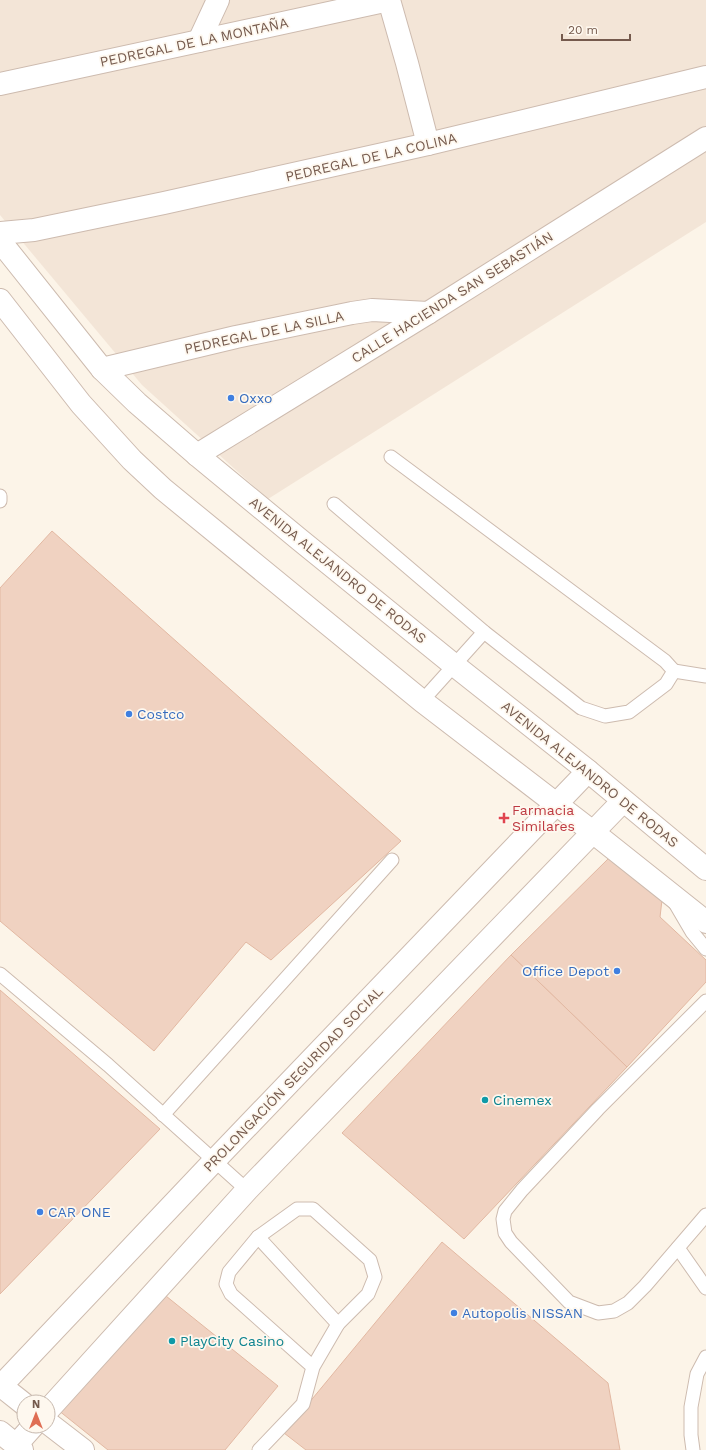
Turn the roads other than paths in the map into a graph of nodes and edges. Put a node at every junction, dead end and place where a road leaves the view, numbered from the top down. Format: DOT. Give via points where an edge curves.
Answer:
graph roads {
  1 [pos="218,0"];
  2 [pos="389,0"];
  3 [pos="199,41"];
  4 [pos="706,77"];
  5 [pos="0,84"];
  6 [pos="706,138"];
  7 [pos="428,144"];
  8 [pos="34,230"];
  9 [pos="0,233"];
  10 [pos="3,251"];
  11 [pos="0,300"];
  12 [pos="428,313"];
  13 [pos="0,328"];
  14 [pos="25,333"];
  15 [pos="102,368"];
  16 [pos="197,455"];
  17 [pos="391,457"];
  18 [pos="0,496"];
  19 [pos="0,501"];
  20 [pos="334,504"];
  21 [pos="484,632"];
  22 [pos="454,665"];
  23 [pos="674,671"];
  24 [pos="706,676"];
  25 [pos="422,701"];
  26 [pos="588,771"];
  27 [pos="624,801"];
  28 [pos="557,804"];
  29 [pos="594,833"];
  30 [pos="392,860"];
  31 [pos="706,869"];
  32 [pos="669,893"];
  33 [pos="706,922"];
  34 [pos="706,949"];
  35 [pos="0,974"];
  36 [pos="706,1001"];
  37 [pos="163,1115"];
  38 [pos="214,1161"];
  39 [pos="247,1190"];
  40 [pos="706,1215"];
  41 [pos="258,1237"];
  42 [pos="678,1248"];
  43 [pos="706,1288"];
  44 [pos="338,1324"];
  45 [pos="706,1357"];
  46 [pos="313,1367"];
  47 [pos="0,1386"];
  48 [pos="16,1398"];
  49 [pos="56,1401"];
  50 [pos="56,1429"];
  51 [pos="24,1434"];
  52 [pos="13,1444"];
  53 [pos="83,1450"];
  54 [pos="259,1450"];
  55 [pos="693,1450"];
  1 -- 3 [label="street"];
  2 -- 3 [label="street, PEDREGAL DE LA MONTAÑA"];
  2 -- 7 [label="street"];
  3 -- 5 [label="street, PEDREGAL DE LA MONTAÑA"];
  4 -- 7 [label="street, PEDREGAL DE LA COLINA"];
  6 -- 12 [label="street, CALLE HACIENDA SAN SEBASTIÁN"];
  7 -- 8 [label="street, PEDREGAL DE LA COLINA"];
  8 -- 9 [label="street, PEDREGAL DE LA COLINA"];
  8 -- 10 [label="street"];
  10 -- 15 [label="street, AVENIDA ALEJANDRO DE RODAS"];
  11 -- 14 [label="street"];
  12 -- 15 [label="street, PEDREGAL DE LA SILLA" via="372,310 352,313"];
  12 -- 16 [label="street, CALLE HACIENDA SAN SEBASTIÁN"];
  13 -- 14 [label="street"];
  14 -- 25 [label="street" via="81,404 132,460 163,489"];
  15 -- 16 [label="street, AVENIDA ALEJANDRO DE RODAS" via="137,403"];
  16 -- 22 [label="street, AVENIDA ALEJANDRO DE RODAS"];
  17 -- 23 [label="lane" via="665,661"];
  18 -- 19 [label="lane"];
  20 -- 21 [label="lane"];
  21 -- 22 [label="lane"];
  21 -- 23 [label="lane" via="580,708 605,716 629,712 666,684"];
  22 -- 25 [label="lane"];
  22 -- 26 [label="street, AVENIDA ALEJANDRO DE RODAS"];
  23 -- 24 [label="lane"];
  25 -- 28 [label="street"];
  26 -- 27 [label="street, AVENIDA ALEJANDRO DE RODAS"];
  26 -- 28 [label="street, PROLONGACIÓN SEGURIDAD SOCIAL"];
  27 -- 29 [label="street"];
  27 -- 31 [label="street, AVENIDA ALEJANDRO DE RODAS"];
  28 -- 29 [label="street"];
  28 -- 38 [label="street, PROLONGACIÓN SEGURIDAD SOCIAL"];
  29 -- 32 [label="street"];
  29 -- 39 [label="street"];
  30 -- 37 [label="lane"];
  32 -- 33 [label="street"];
  32 -- 34 [label="lane" via="692,932"];
  35 -- 37 [label="lane"];
  36 -- 42 [label="lane" via="598,1109 522,1190 505,1211 503,1219 505,1232 511,1242 569,1302 598,1313 614,1311 628,1303"];
  37 -- 38 [label="lane"];
  38 -- 39 [label="lane"];
  38 -- 47 [label="street, PROLONGACIÓN SEGURIDAD SOCIAL"];
  39 -- 49 [label="street"];
  40 -- 42 [label="lane"];
  41 -- 44 [label="lane"];
  41 -- 44 [label="lane" via="297,1209 313,1209 370,1260 375,1277 368,1294"];
  41 -- 46 [label="lane" via="229,1272 226,1284 231,1294"];
  42 -- 43 [label="lane"];
  44 -- 46 [label="lane"];
  45 -- 55 [label="lane" via="697,1374 691,1407"];
  46 -- 54 [label="lane" via="303,1404"];
  47 -- 48 [label="street"];
  50 -- 53 [label="street"];
  51 -- 52 [label="street"];
}
